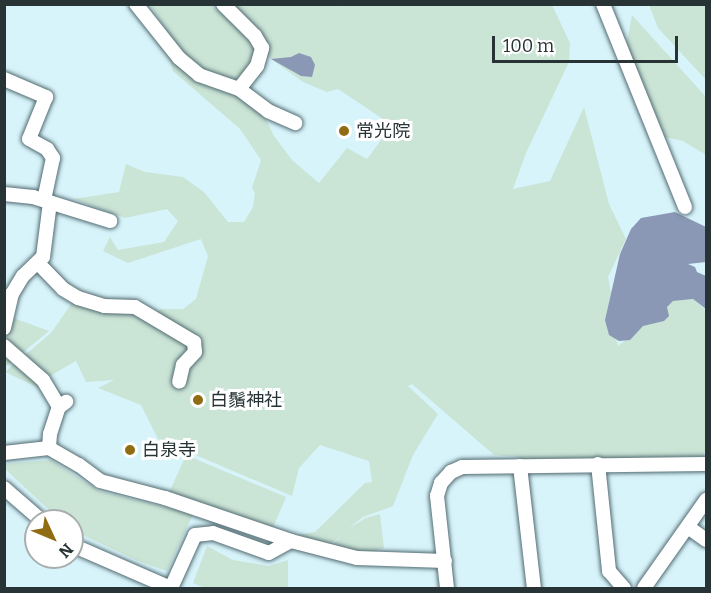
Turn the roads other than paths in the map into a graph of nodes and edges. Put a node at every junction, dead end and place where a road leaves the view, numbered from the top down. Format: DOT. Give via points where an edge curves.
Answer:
graph roads {
  1 [pos="136,4"];
  2 [pos="223,4"];
  3 [pos="603,4"];
  4 [pos="4,79"];
  5 [pos="239,89"];
  6 [pos="295,123"];
  7 [pos="4,194"];
  8 [pos="47,201"];
  9 [pos="685,207"];
  10 [pos="110,221"];
  11 [pos="38,263"];
  12 [pos="4,328"];
  13 [pos="4,346"];
  14 [pos="179,382"];
  15 [pos="49,448"];
  16 [pos="4,453"];
  17 [pos="598,464"];
  18 [pos="706,464"];
  19 [pos="520,466"];
  20 [pos="4,488"];
  21 [pos="706,500"];
  22 [pos="28,509"];
  23 [pos="688,527"];
  24 [pos="706,540"];
  25 [pos="291,541"];
  26 [pos="84,550"];
  27 [pos="445,561"];
  28 [pos="171,588"];
  29 [pos="447,588"];
  30 [pos="534,588"];
  31 [pos="624,588"];
  32 [pos="644,588"];
  1 -- 5 [label="street" via="179,58 199,75"];
  2 -- 5 [label="street" via="262,48 257,66"];
  3 -- 9 [label="street"];
  4 -- 8 [label="street" via="46,98 29,139 47,149 53,158"];
  5 -- 6 [label="street" via="268,111"];
  7 -- 8 [label="street"];
  8 -- 10 [label="street"];
  8 -- 11 [label="street" via="43,257"];
  11 -- 12 [label="street" via="23,276 12,294"];
  11 -- 14 [label="street" via="63,289 78,298 104,306 135,307 194,342 195,352 183,364"];
  13 -- 15 [label="street" via="43,380 62,404 50,434"];
  15 -- 16 [label="street"];
  15 -- 25 [label="street" via="100,481 165,498"];
  17 -- 18 [label="street"];
  17 -- 19 [label="street"];
  17 -- 31 [label="street" via="609,571"];
  19 -- 27 [label="street" via="462,467 441,483 437,496"];
  19 -- 30 [label="street"];
  20 -- 22 [label="street"];
  21 -- 23 [label="street"];
  23 -- 24 [label="street"];
  23 -- 32 [label="street"];
  25 -- 27 [label="street" via="357,558"];
  25 -- 28 [label="street" via="268,553 213,533 195,535"];
  26 -- 28 [label="street"];
  27 -- 29 [label="street"];
}
